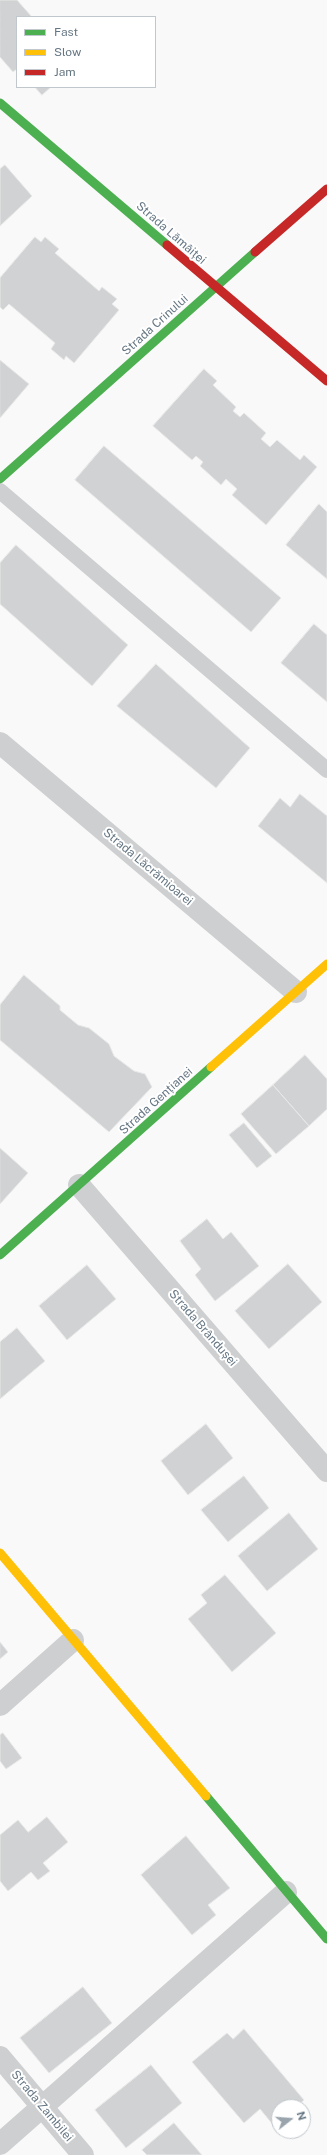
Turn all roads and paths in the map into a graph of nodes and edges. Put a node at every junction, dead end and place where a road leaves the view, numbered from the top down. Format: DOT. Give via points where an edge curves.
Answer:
graph roads {
  1 [pos="0,103"];
  2 [pos="327,189"];
  3 [pos="216,288"];
  4 [pos="327,381"];
  5 [pos="0,479"];
  6 [pos="0,491"];
  7 [pos="0,743"];
  8 [pos="327,770"];
  9 [pos="324,972"];
  10 [pos="296,992"];
  11 [pos="79,1185"];
  12 [pos="0,1255"];
  13 [pos="327,1471"];
  14 [pos="0,1553"];
  15 [pos="73,1640"];
  16 [pos="0,1705"];
  17 [pos="286,1892"];
  18 [pos="327,1939"];
  19 [pos="0,2057"];
  20 [pos="42,2106"];
  21 [pos="0,2144"];
  22 [pos="83,2155"];
  1 -- 3 [label="street, Strada Lămâiței"];
  2 -- 3 [label="street, Strada Crinului"];
  3 -- 4 [label="street, Strada Lămâiței"];
  3 -- 5 [label="street, Strada Crinului"];
  6 -- 8 [label="lane"];
  7 -- 10 [label="street, Strada Lăcrămioarei"];
  9 -- 10 [label="street, Strada Gențianei"];
  10 -- 11 [label="street, Strada Gențianei"];
  11 -- 12 [label="street, Strada Gențianei"];
  11 -- 13 [label="street, Strada Brândușei"];
  14 -- 15 [label="street"];
  15 -- 16 [label="street"];
  15 -- 17 [label="street"];
  17 -- 18 [label="street"];
  17 -- 20 [label="street"];
  19 -- 20 [label="street, Strada Zambilei"];
  20 -- 21 [label="street"];
  20 -- 22 [label="street, Strada Zambilei"];
}
